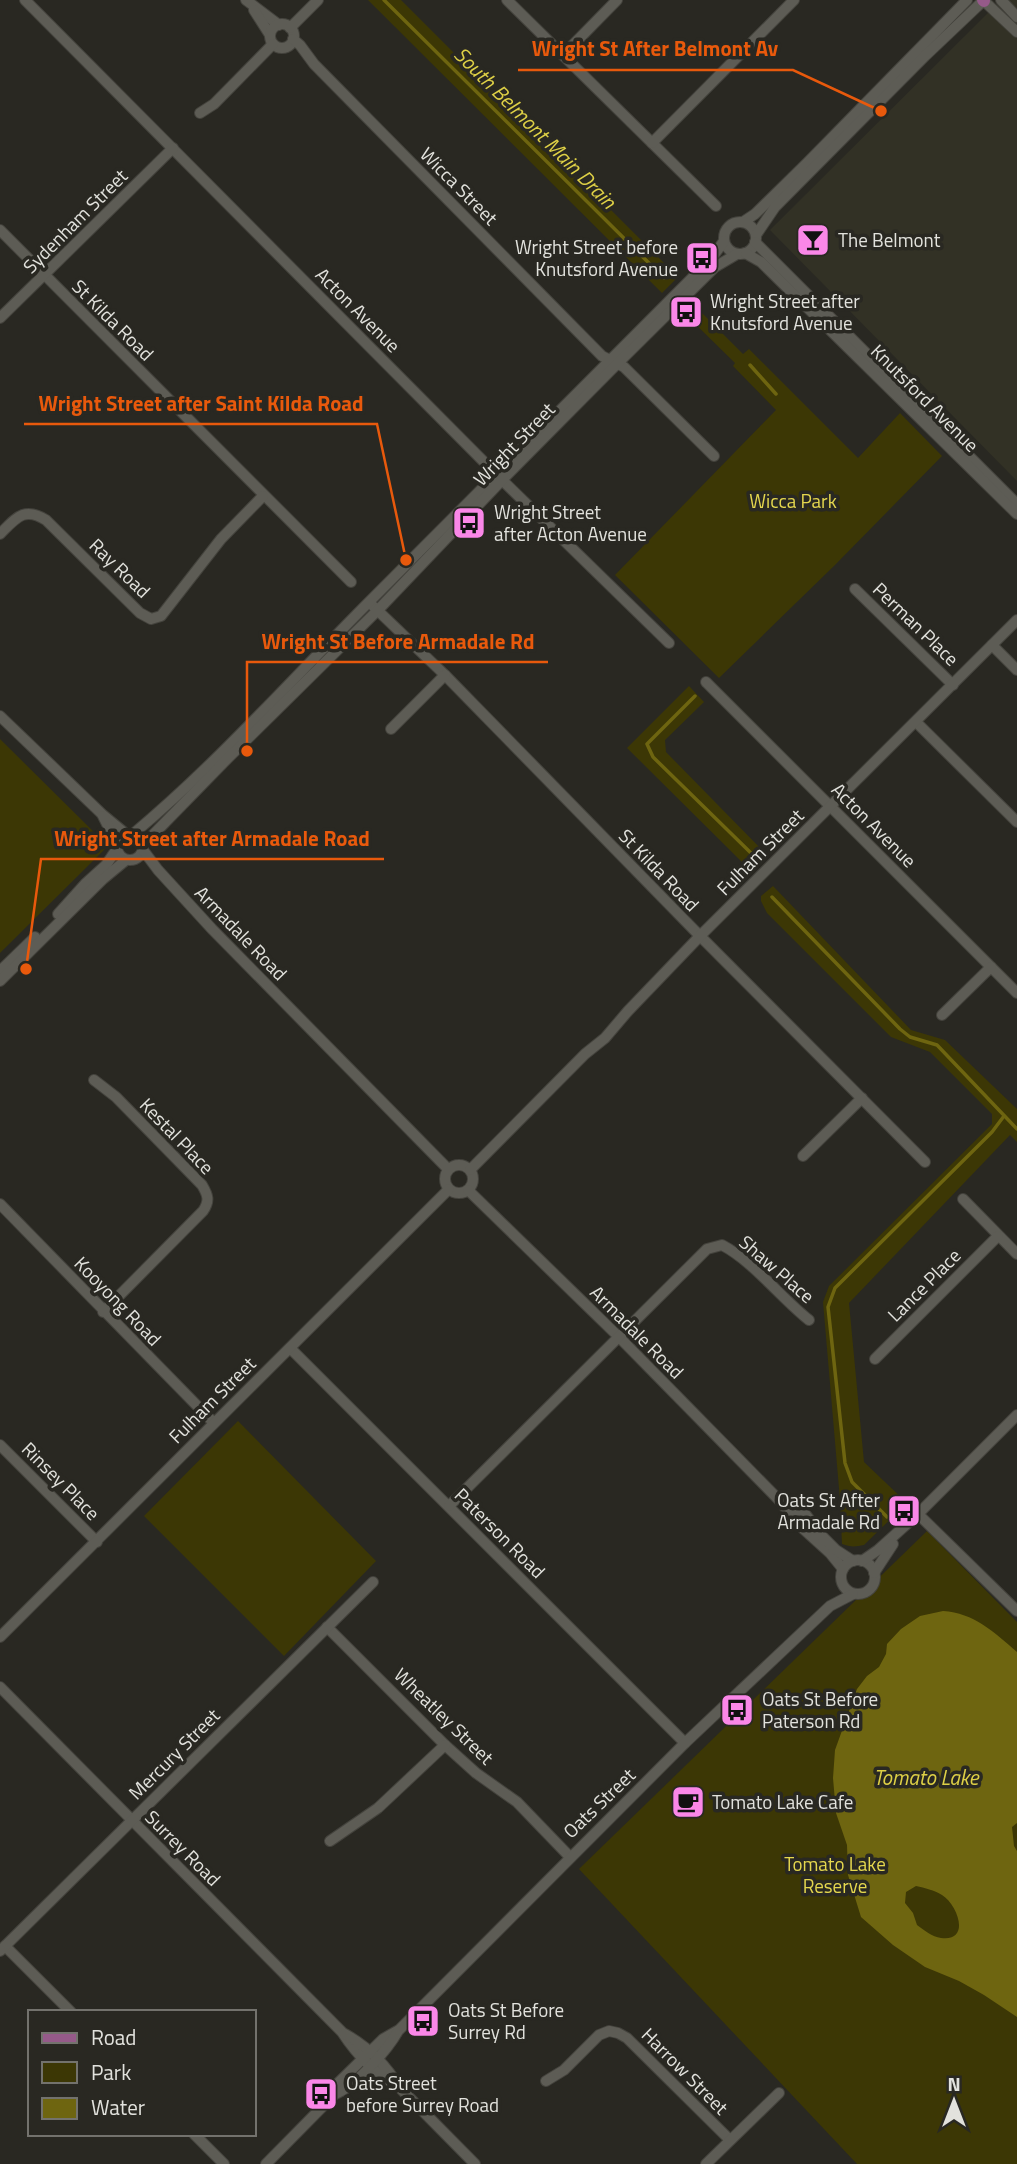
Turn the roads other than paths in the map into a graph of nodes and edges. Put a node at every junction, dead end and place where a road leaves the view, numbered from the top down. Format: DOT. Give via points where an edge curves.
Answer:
graph roads {
  1 [pos="25,0"];
  2 [pos="318,0"];
  3 [pos="507,0"];
  4 [pos="617,0"];
  5 [pos="794,0"];
  6 [pos="967,0"];
  7 [pos="984,0"];
  8 [pos="1001,0"];
  9 [pos="248,2"];
  10 [pos="1017,17"];
  11 [pos="284,26"];
  12 [pos="1017,32"];
  13 [pos="271,40"];
  14 [pos="291,42"];
  15 [pos="563,55"];
  16 [pos="200,113"];
  17 [pos="652,143"];
  18 [pos="173,148"];
  19 [pos="716,206"];
  20 [pos="743,222"];
  21 [pos="0,230"];
  22 [pos="755,239"];
  23 [pos="724,241"];
  24 [pos="741,253"];
  25 [pos="45,275"];
  26 [pos="0,318"];
  27 [pos="614,362"];
  28 [pos="714,456"];
  29 [pos="499,478"];
  30 [pos="263,496"];
  31 [pos="1017,504"];
  32 [pos="1017,514"];
  33 [pos="0,534"];
  34 [pos="351,582"];
  35 [pos="855,589"];
  36 [pos="369,602"];
  37 [pos="378,610"];
  38 [pos="1017,620"];
  39 [pos="668,643"];
  40 [pos="992,645"];
  41 [pos="1017,670"];
  42 [pos="445,675"];
  43 [pos="706,682"];
  44 [pos="953,685"];
  45 [pos="0,716"];
  46 [pos="916,722"];
  47 [pos="391,729"];
  48 [pos="831,807"];
  49 [pos="103,816"];
  50 [pos="1017,822"];
  51 [pos="130,834"];
  52 [pos="116,847"];
  53 [pos="143,848"];
  54 [pos="130,860"];
  55 [pos="158,870"];
  56 [pos="700,936"];
  57 [pos="991,967"];
  58 [pos="0,971"];
  59 [pos="0,981"];
  60 [pos="1017,993"];
  61 [pos="942,1015"];
  62 [pos="94,1080"];
  63 [pos="862,1098"];
  64 [pos="803,1156"];
  65 [pos="925,1161"];
  66 [pos="448,1169"];
  67 [pos="470,1170"];
  68 [pos="449,1189"];
  69 [pos="468,1190"];
  70 [pos="963,1199"];
  71 [pos="0,1204"];
  72 [pos="998,1236"];
  73 [pos="1017,1254"];
  74 [pos="103,1312"];
  75 [pos="809,1320"];
  76 [pos="620,1338"];
  77 [pos="290,1348"];
  78 [pos="875,1359"];
  79 [pos="1017,1415"];
  80 [pos="213,1422"];
  81 [pos="0,1445"];
  82 [pos="780,1501"];
  83 [pos="449,1506"];
  84 [pos="918,1514"];
  85 [pos="97,1542"];
  86 [pos="857,1561"];
  87 [pos="843,1569"];
  88 [pos="874,1573"];
  89 [pos="841,1581"];
  90 [pos="373,1582"];
  91 [pos="853,1594"];
  92 [pos="830,1606"];
  93 [pos="1017,1611"];
  94 [pos="327,1627"];
  95 [pos="0,1637"];
  96 [pos="0,1687"];
  97 [pos="685,1744"];
  98 [pos="445,1745"];
  99 [pos="131,1821"];
  100 [pos="330,1841"];
  101 [pos="570,1857"];
  102 [pos="2,1948"];
  103 [pos="69,2010"];
  104 [pos="370,2059"];
  105 [pos="546,2081"];
  106 [pos="779,2093"];
  107 [pos="196,2136"];
  108 [pos="730,2140"];
  109 [pos="224,2164"];
  110 [pos="265,2164"];
  111 [pos="475,2164"];
  112 [pos="706,2164"];
  1 -- 18 [label="street, Acton Avenue"];
  2 -- 11 [label="street"];
  3 -- 15 [label="street"];
  4 -- 15 [label="street"];
  5 -- 17 [label="street"];
  6 -- 20 [label="street, Wright Street"];
  7 -- 12 [label="street"];
  7 -- 22 [label="street, Wright Street" via="775,207"];
  8 -- 10 [label="street"];
  9 -- 11 [label="street"];
  9 -- 13 [label="street"];
  11 -- 13 [label="street" via="273,29"];
  11 -- 14 [label="street"];
  13 -- 14 [label="street" via="283,48"];
  13 -- 16 [label="street" via="214,104"];
  14 -- 27 [label="street, Wicca Street" via="300,45 592,346"];
  15 -- 17 [label="street"];
  17 -- 19 [label="street"];
  18 -- 25 [label="street, Sydenham Street"];
  18 -- 29 [label="street, Acton Avenue"];
  20 -- 22 [label="street" via="751,227"];
  20 -- 23 [label="street, Wright Street" via="725,231"];
  21 -- 25 [label="street, St Kilda Road"];
  22 -- 24 [label="street, Wright Street" via="753,247"];
  22 -- 31 [label="street, Knutsford Avenue"];
  23 -- 24 [label="street" via="729,249"];
  23 -- 27 [label="street, Wright Street"];
  24 -- 27 [label="street, Wright Street" via="715,267"];
  24 -- 32 [label="street, Knutsford Avenue" via="761,262"];
  25 -- 26 [label="street, Sydenham Street"];
  25 -- 30 [label="street, St Kilda Road"];
  27 -- 28 [label="street, Wicca Street"];
  27 -- 29 [label="street, Wright Street"];
  29 -- 36 [label="street, Wright Street"];
  29 -- 37 [label="street, Wright Street"];
  29 -- 39 [label="street, Acton Avenue"];
  30 -- 33 [label="street, Ray Road" via="221,539 161,616 151,619 36,513 24,514"];
  30 -- 34 [label="street, St Kilda Road"];
  35 -- 44 [label="street, Perman Place"];
  36 -- 37 [label="street, St Kilda Road"];
  36 -- 51 [label="street, Wright Street" via="158,814"];
  37 -- 42 [label="street, St Kilda Road"];
  37 -- 53 [label="street, Wright Street"];
  38 -- 40 [label="street, Fulham Street"];
  40 -- 41 [label="street"];
  40 -- 44 [label="street, Fulham Street"];
  42 -- 47 [label="street"];
  42 -- 56 [label="street, St Kilda Road"];
  43 -- 48 [label="street, Acton Avenue"];
  44 -- 46 [label="street, Fulham Street"];
  45 -- 49 [label="street"];
  46 -- 48 [label="street, Fulham Street"];
  46 -- 50 [label="street"];
  48 -- 56 [label="street, Fulham Street"];
  48 -- 57 [label="street, Acton Avenue"];
  49 -- 51 [label="street"];
  49 -- 52 [label="street"];
  51 -- 52 [label="street" via="120,838"];
  51 -- 53 [label="street" via="140,838"];
  52 -- 54 [label="street" via="120,856"];
  52 -- 58 [label="street" via="106,865"];
  53 -- 54 [label="street"];
  53 -- 55 [label="street, Armadale Road"];
  54 -- 55 [label="street, Armadale Road"];
  54 -- 59 [label="street" via="103,879"];
  55 -- 66 [label="street, Armadale Road"];
  56 -- 63 [label="street, St Kilda Road"];
  56 -- 67 [label="street, Fulham Street" via="606,1038"];
  57 -- 60 [label="street, Acton Avenue"];
  57 -- 61 [label="street"];
  62 -- 74 [label="street, Kestal Place" via="202,1185 208,1204"];
  63 -- 64 [label="street"];
  63 -- 65 [label="street, St Kilda Road"];
  66 -- 67 [label="street" via="463,1165"];
  66 -- 68 [label="street" via="445,1183"];
  67 -- 69 [label="street" via="473,1176"];
  68 -- 69 [label="street"];
  68 -- 77 [label="street, Fulham Street"];
  69 -- 76 [label="street, Armadale Road"];
  70 -- 72 [label="street"];
  71 -- 74 [label="street, Kooyong Road"];
  72 -- 73 [label="street"];
  72 -- 78 [label="street, Lance Place"];
  74 -- 80 [label="street, Kooyong Road"];
  75 -- 76 [label="street, Shaw Place" via="736,1252 722,1245 707,1249"];
  76 -- 82 [label="street, Armadale Road"];
  76 -- 83 [label="street"];
  77 -- 80 [label="street, Fulham Street"];
  77 -- 83 [label="street, Paterson Road"];
  79 -- 84 [label="street"];
  80 -- 85 [label="street, Fulham Street"];
  81 -- 85 [label="street, Rinsey Place"];
  82 -- 86 [label="street, Armadale Road" via="806,1515 836,1550"];
  82 -- 87 [label="street, Armadale Road"];
  83 -- 97 [label="street, Paterson Road"];
  84 -- 86 [label="street" via="878,1550"];
  84 -- 88 [label="street"];
  84 -- 93 [label="street"];
  85 -- 95 [label="street, Fulham Street"];
  86 -- 87 [label="street"];
  86 -- 88 [label="street" via="869,1565"];
  87 -- 89 [label="street"];
  88 -- 91 [label="street" via="871,1587"];
  89 -- 91 [label="street"];
  89 -- 92 [label="street, Oats Street"];
  90 -- 94 [label="street, Mercury Street"];
  91 -- 92 [label="street, Oats Street"];
  92 -- 97 [label="street, Oats Street"];
  94 -- 98 [label="street, Wheatley Street"];
  94 -- 99 [label="street, Mercury Street"];
  96 -- 99 [label="street, Surrey Road"];
  97 -- 101 [label="street, Oats Street"];
  98 -- 100 [label="street" via="378,1808"];
  98 -- 101 [label="street, Wheatley Street" via="517,1802"];
  99 -- 102 [label="street, Mercury Street"];
  99 -- 104 [label="street, Surrey Road" via="342,2032 353,2050"];
  101 -- 104 [label="street, Oats Street" via="398,2031 383,2039"];
  102 -- 103 [label="street"];
  104 -- 110 [label="street, Oats Street" via="337,2084 335,2094"];
  104 -- 111 [label="street, Surrey Road" via="384,2079 399,2087"];
  105 -- 108 [label="street, Harrow Street" via="599,2035 618,2033"];
  106 -- 108 [label="street"];
  107 -- 109 [label="street"];
  108 -- 112 [label="street"];
}
